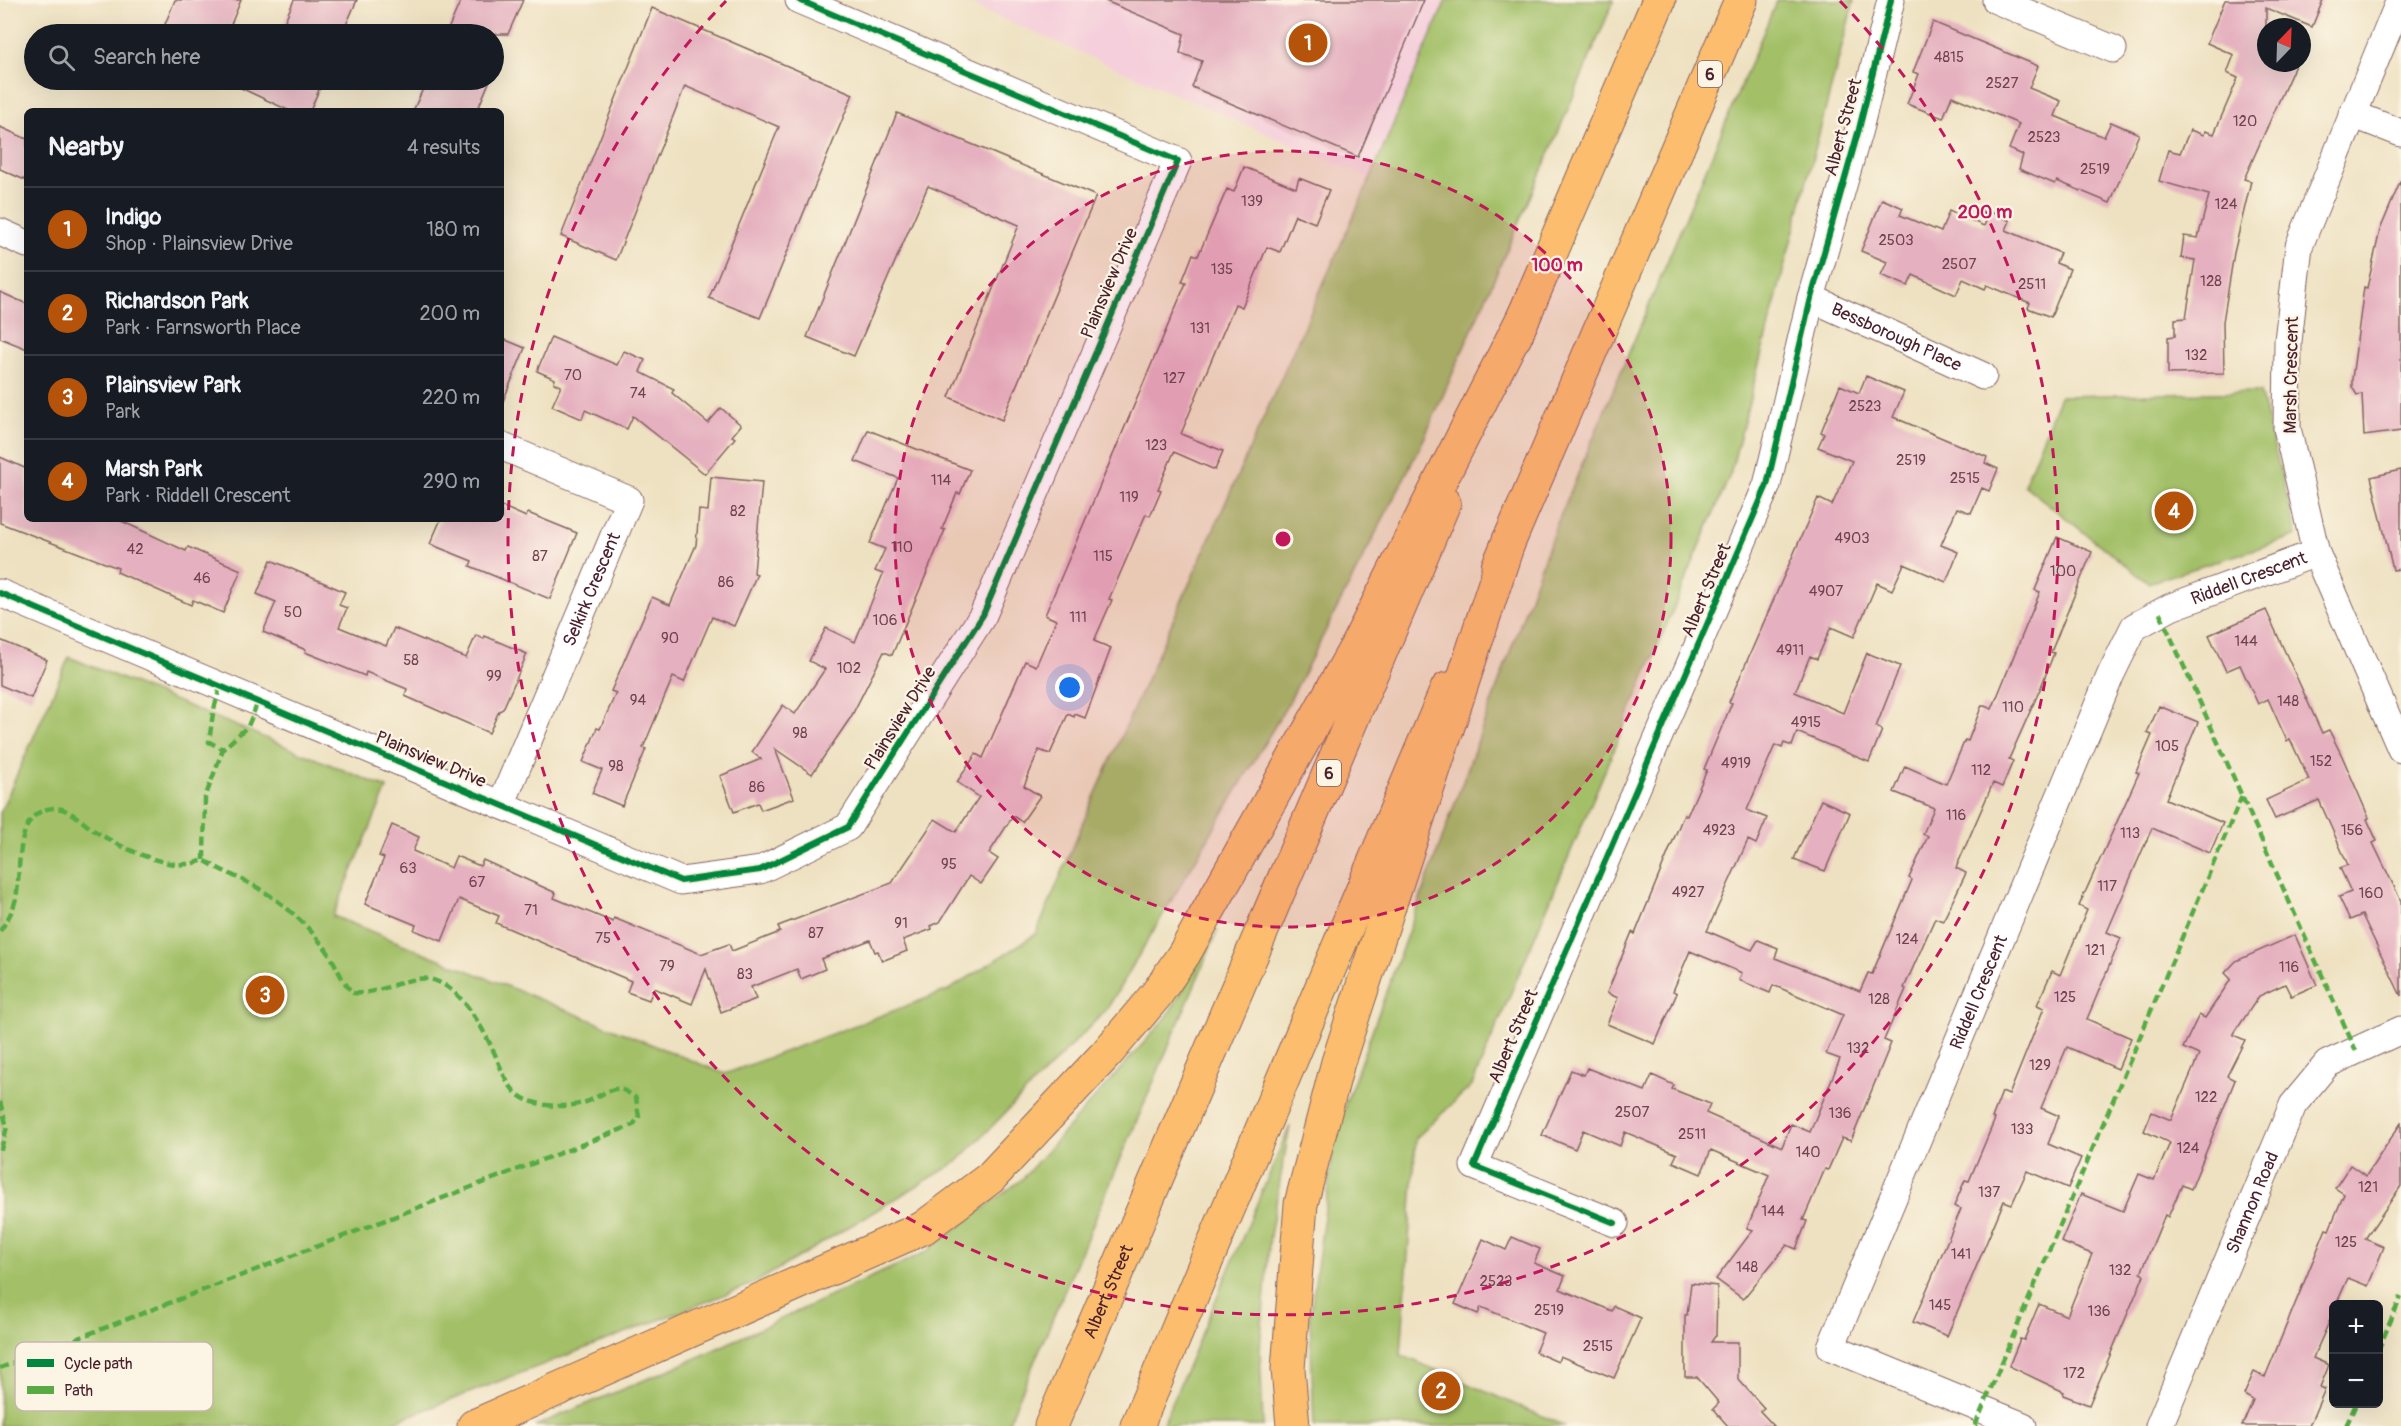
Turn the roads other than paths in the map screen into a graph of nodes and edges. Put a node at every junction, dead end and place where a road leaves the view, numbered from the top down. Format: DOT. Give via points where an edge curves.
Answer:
graph roads {
  1 [pos="799,0"];
  2 [pos="1659,0"];
  3 [pos="1741,0"];
  4 [pos="1891,0"];
  5 [pos="1996,0"];
  6 [pos="2400,0"];
  7 [pos="2113,49"];
  8 [pos="2352,114"];
  9 [pos="2401,134"];
  10 [pos="0,232"];
  11 [pos="24,243"];
  12 [pos="1811,298"];
  13 [pos="1526,312"];
  14 [pos="1983,376"];
  15 [pos="504,447"];
  16 [pos="1509,540"];
  17 [pos="2316,553"];
  18 [pos="0,593"];
  19 [pos="2401,749"];
  20 [pos="501,805"];
  21 [pos="2401,1030"];
  22 [pos="1615,1223"];
  23 [pos="474,1426"];
  24 [pos="1051,1426"];
  25 [pos="1137,1426"];
  26 [pos="1293,1426"];
  27 [pos="2022,1426"];
  28 [pos="2159,1426"];
  1 -- 20 [label="street, Plainsview Drive" via="1178,160 983,615 848,827 760,870 681,881"];
  2 -- 13 [label="main road, Albert Street / 6"];
  3 -- 16 [label="main road, 6"];
  4 -- 12 [label="street, Albert Street"];
  5 -- 7 [label="street"];
  6 -- 8 [label="street, Marsh Crescent"];
  8 -- 9 [label="street"];
  8 -- 17 [label="street, Marsh Crescent" via="2299,246 2288,341 2287,428"];
  10 -- 11 [label="street"];
  12 -- 14 [label="street, Bessborough Place"];
  12 -- 22 [label="street, Albert Street" via="1767,485 1474,1166"];
  13 -- 23 [label="main road" via="1356,647 1184,954 1156,995 1107,1053 990,1178 923,1228"];
  13 -- 24 [label="main road, Albert Street / 6"];
  15 -- 20 [label="street, Selkirk Crescent" via="628,500"];
  16 -- 25 [label="main road, 6"];
  16 -- 26 [label="main road" via="1338,1062 1301,1204 1288,1370"];
  17 -- 19 [label="street, Marsh Crescent"];
  17 -- 27 [label="street, Riddell Crescent" via="2171,607 2134,627 1831,1347"];
  18 -- 20 [label="street, Plainsview Drive"];
  21 -- 28 [label="street, Shannon Road" via="2327,1064 2293,1105"];
}
